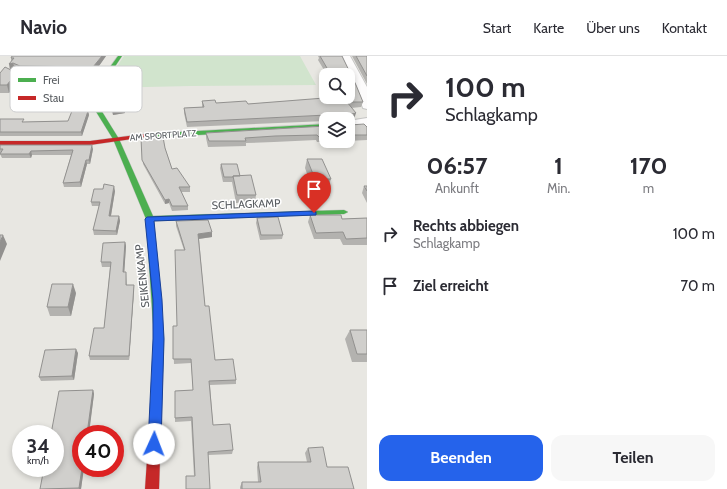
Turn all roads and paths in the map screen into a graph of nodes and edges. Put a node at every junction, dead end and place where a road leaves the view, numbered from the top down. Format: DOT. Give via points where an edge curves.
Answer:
graph roads {
  1 [pos="120,56"];
  2 [pos="345,56"];
  3 [pos="113,66"];
  4 [pos="367,105"];
  5 [pos="99,112"];
  6 [pos="367,122"];
  7 [pos="355,125"];
  8 [pos="319,126"];
  9 [pos="116,139"];
  10 [pos="0,143"];
  11 [pos="344,212"];
  12 [pos="150,219"];
  13 [pos="152,489"];
  1 -- 3 [label="street, SEIKENKAMP"];
  2 -- 4 [label="street"];
  5 -- 9 [label="street, SEIKENKAMP"];
  6 -- 7 [label="street"];
  8 -- 9 [label="street, AM SPORTPLATZ"];
  9 -- 10 [label="street, AM SPORTPLATZ" via="90,143"];
  9 -- 12 [label="street, SEIKENKAMP"];
  11 -- 12 [label="street, SCHLAGKAMP"];
  12 -- 13 [label="street, SEIKENKAMP" via="159,339"];
}
